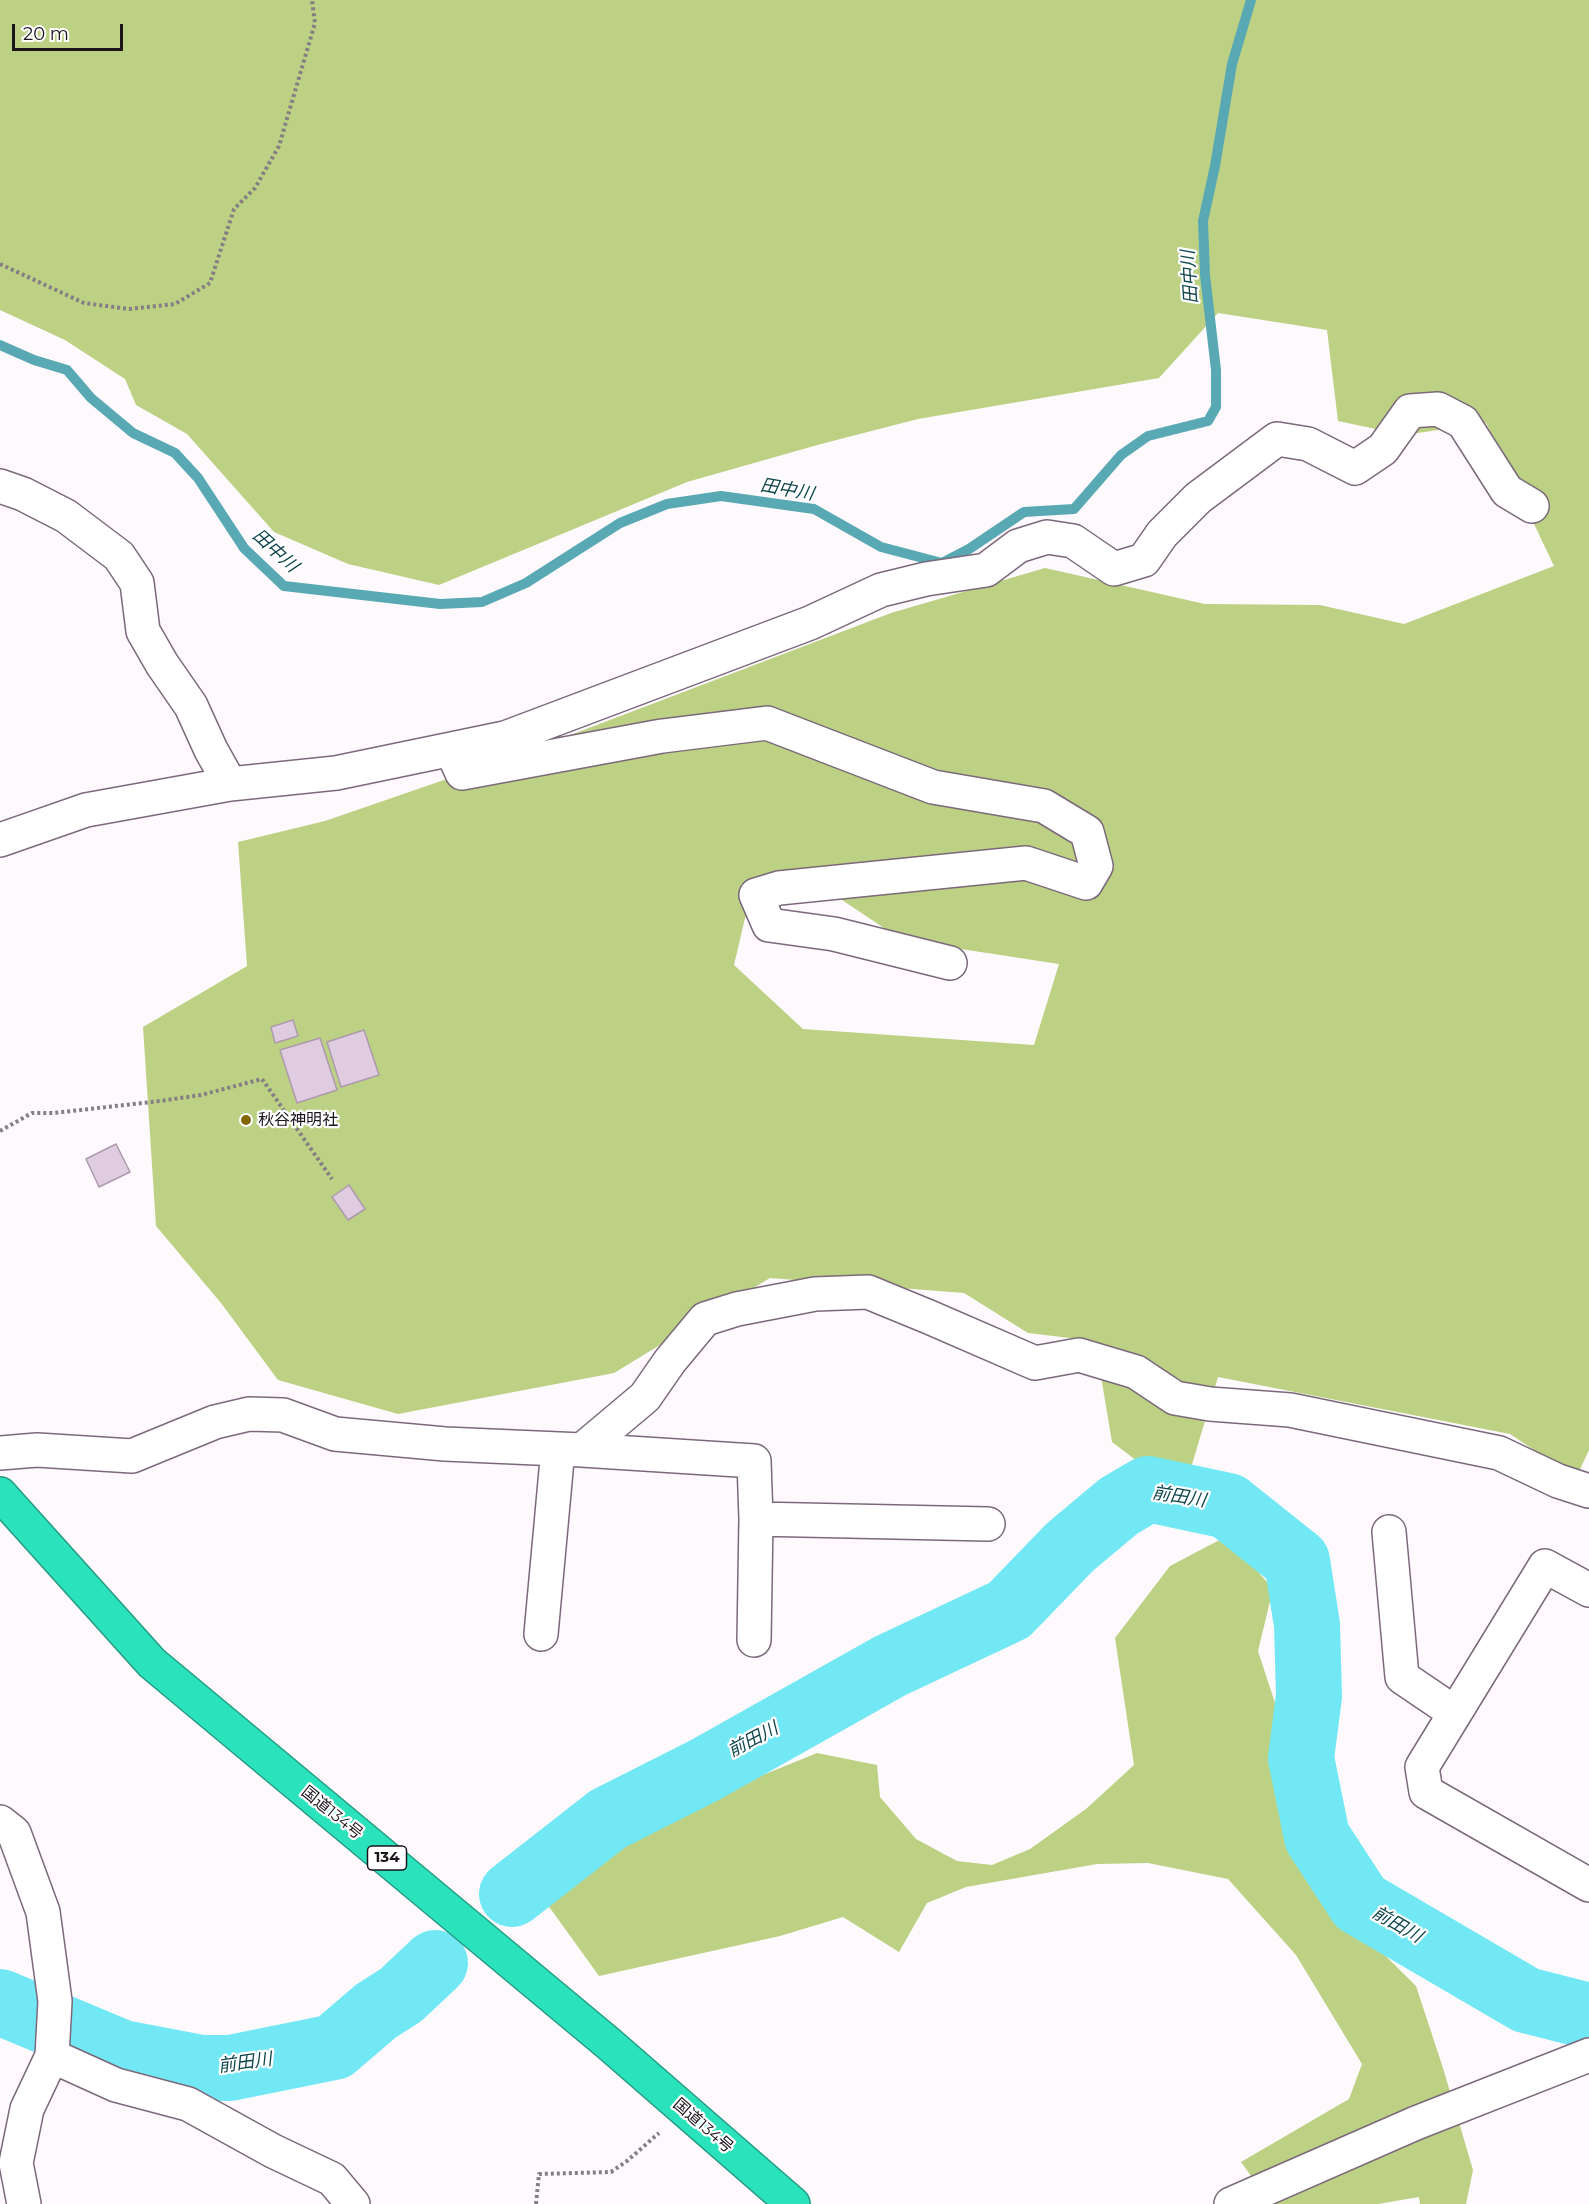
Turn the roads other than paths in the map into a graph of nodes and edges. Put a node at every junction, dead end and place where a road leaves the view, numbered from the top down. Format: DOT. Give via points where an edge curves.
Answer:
graph roads {
  1 [pos="0,486"];
  2 [pos="1532,506"];
  3 [pos="451,749"];
  4 [pos="230,784"];
  5 [pos="0,840"];
  6 [pos="951,963"];
  7 [pos="570,1449"];
  8 [pos="0,1453"];
  9 [pos="1589,1491"];
  10 [pos="1,1498"];
  11 [pos="756,1519"];
  12 [pos="988,1524"];
  13 [pos="1389,1532"];
  14 [pos="1589,1590"];
  15 [pos="541,1634"];
  16 [pos="754,1640"];
  17 [pos="1455,1713"];
  18 [pos="0,1822"];
  19 [pos="1589,1885"];
  20 [pos="1589,2055"];
  21 [pos="51,2056"];
  22 [pos="24,2204"];
  23 [pos="353,2204"];
  24 [pos="793,2204"];
  25 [pos="1232,2204"];
  1 -- 4 [label="street" via="66,516 119,556 136,583 143,631 191,706"];
  2 -- 3 [label="street" via="1507,491 1463,422 1438,410 1410,411 1383,449 1355,468 1308,444 1278,440 1198,498 1162,534 1144,560 1114,569 1073,541 1047,537 1018,546 986,570 881,590 663,680 505,738"];
  3 -- 4 [label="street" via="336,773"];
  3 -- 6 [label="street" via="462,773 662,736 767,723 933,787 1044,806 1087,832 1096,866 1086,883 1026,863 779,888 756,895 769,926 834,934"];
  4 -- 5 [label="street" via="86,810"];
  7 -- 8 [label="street" via="335,1434 284,1415 249,1413 215,1422 132,1456 37,1450"];
  7 -- 9 [label="street" via="645,1397 705,1318 816,1294 868,1293 1035,1364 1079,1355 1136,1372 1175,1398 1290,1410 1499,1453"];
  7 -- 11 [label="street" via="754,1461"];
  7 -- 15 [label="street"];
  10 -- 24 [label="highway, 国道134号 / 134" via="152,1663 438,1900"];
  11 -- 12 [label="street"];
  11 -- 16 [label="street"];
  13 -- 17 [label="street" via="1402,1677"];
  14 -- 17 [label="street" via="1545,1566"];
  17 -- 19 [label="street" via="1422,1767 1426,1792"];
  18 -- 21 [label="street" via="14,1833 43,1912 55,2001"];
  20 -- 25 [label="street" via="1416,2123"];
  21 -- 22 [label="street" via="27,2109 16,2163"];
  21 -- 23 [label="street" via="116,2085 188,2104 332,2179"];
}
